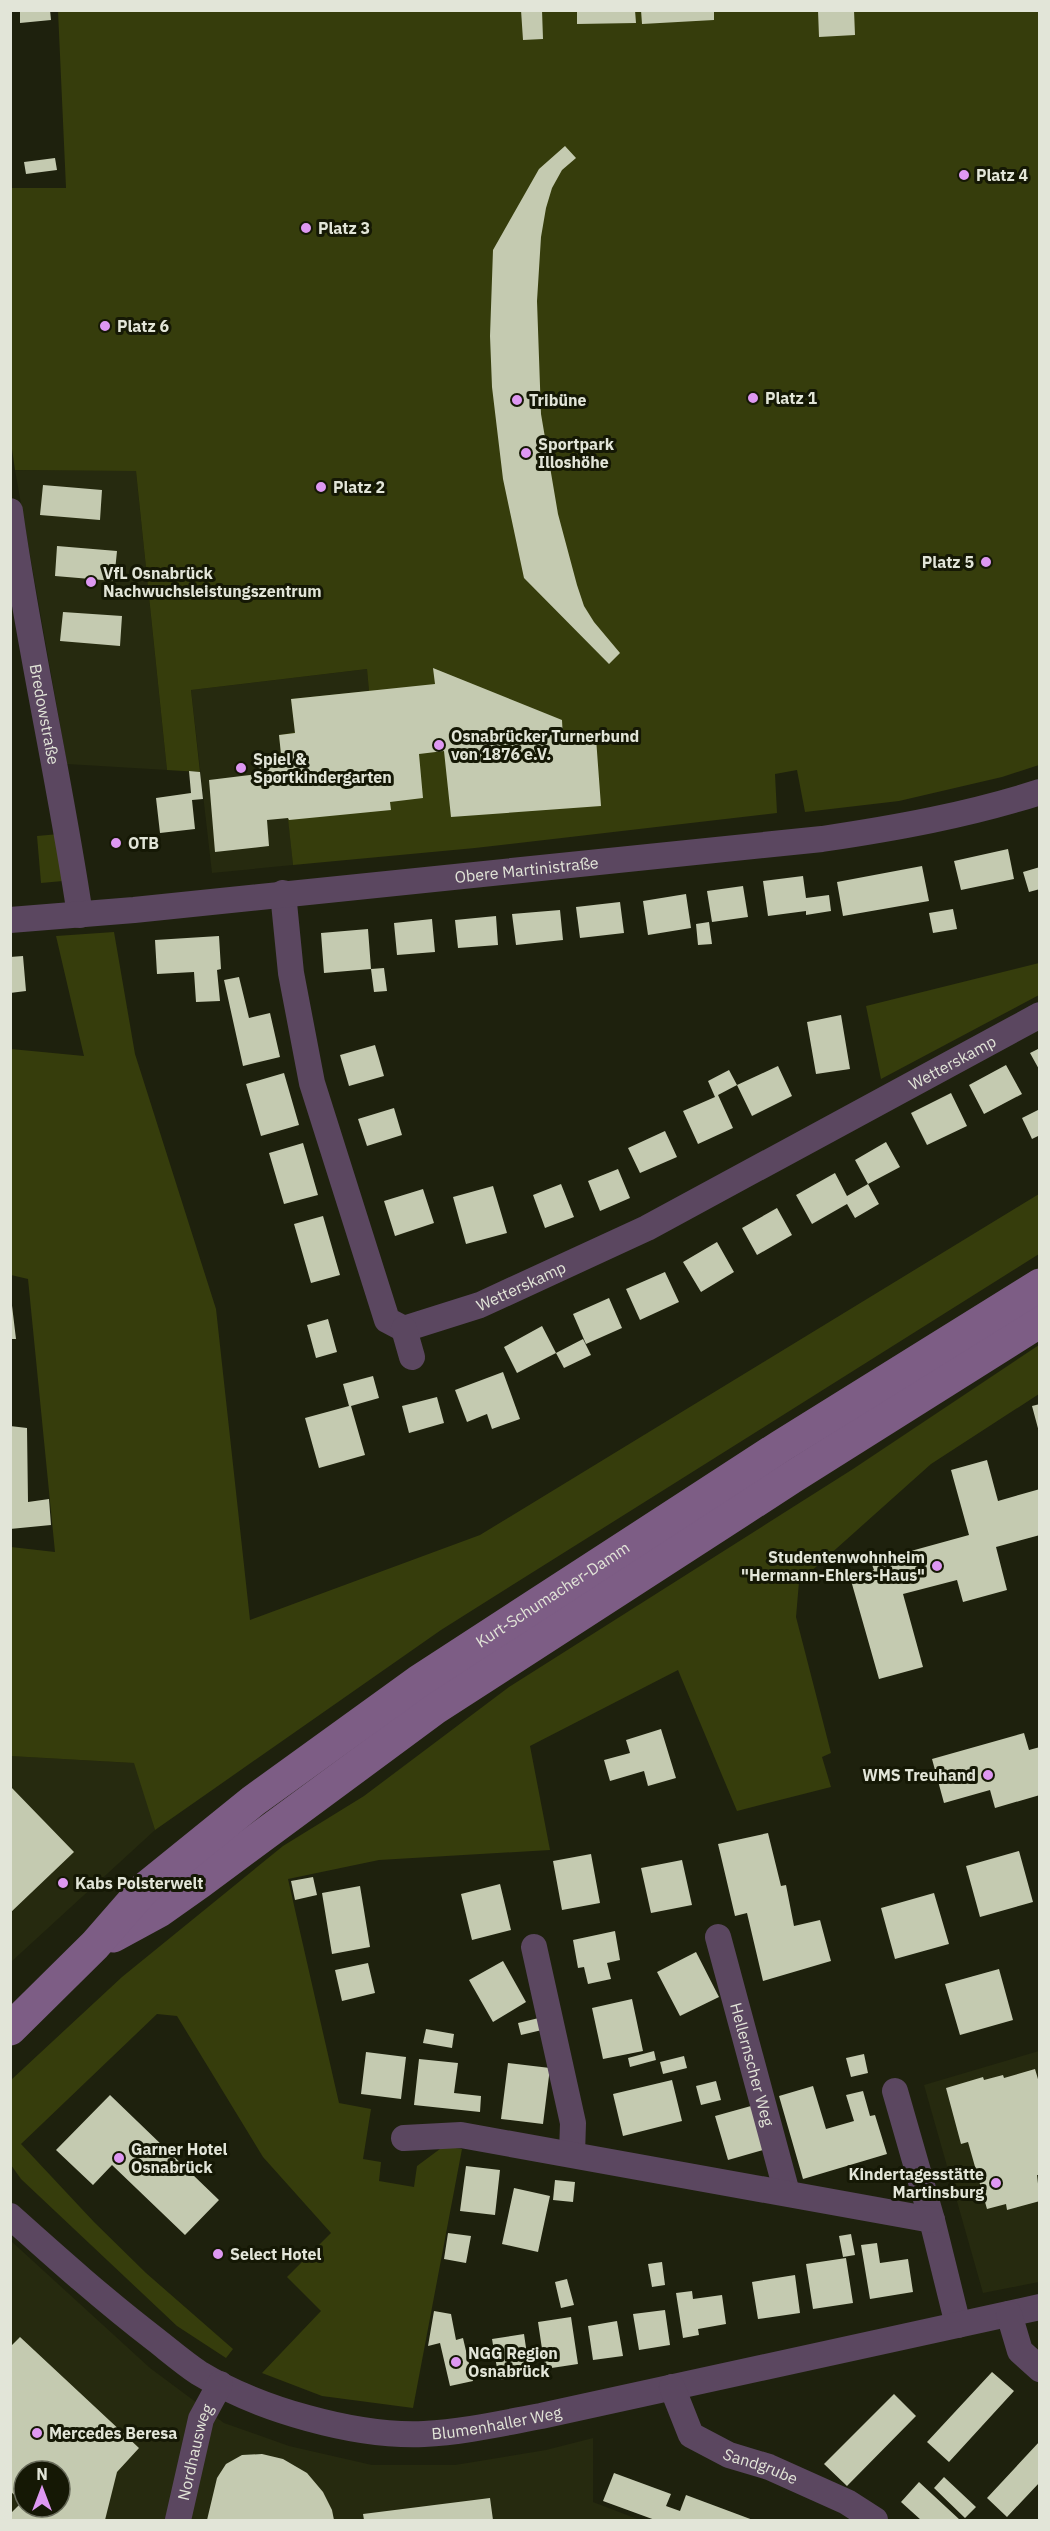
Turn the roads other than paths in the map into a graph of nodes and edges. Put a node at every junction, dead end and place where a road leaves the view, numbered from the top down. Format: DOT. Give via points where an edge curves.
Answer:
graph roads {
  1 [pos="10,511"];
  2 [pos="1040,792"];
  3 [pos="283,893"];
  4 [pos="80,915"];
  5 [pos="10,920"];
  6 [pos="1040,1015"];
  7 [pos="1040,1285"];
  8 [pos="1040,1321"];
  9 [pos="404,1329"];
  10 [pos="412,1357"];
  11 [pos="718,1937"];
  12 [pos="95,1945"];
  13 [pos="534,1947"];
  14 [pos="10,2029"];
  15 [pos="895,2091"];
  16 [pos="404,2139"];
  17 [pos="572,2154"];
  18 [pos="787,2193"];
  19 [pos="10,2216"];
  20 [pos="932,2220"];
  21 [pos="1040,2307"];
  22 [pos="1009,2314"];
  23 [pos="958,2325"];
  24 [pos="1040,2369"];
  25 [pos="220,2384"];
  26 [pos="672,2387"];
  27 [pos="178,2520"];
  28 [pos="874,2520"];
  1 -- 4 [label="street, Bredowstraße"];
  2 -- 3 [label="street, Obere Martinistraße" via="907,826 822,839"];
  3 -- 4 [label="street, Obere Martinistraße"];
  3 -- 9 [label="street" via="291,973 312,1083 387,1320"];
  4 -- 5 [label="street, Obere Martinistraße"];
  6 -- 9 [label="street, Wetterskamp" via="647,1228 480,1305"];
  7 -- 12 [label="main road, Kurt-Schumacher-Damm" via="781,1446 418,1681 253,1801 143,1890"];
  8 -- 12 [label="main road, Kurt-Schumacher-Damm" via="434,1709 159,1911"];
  9 -- 10 [label="street"];
  11 -- 18 [label="street, Hellernscher Weg"];
  12 -- 14 [label="main road, Kurt-Schumacher-Damm"];
  13 -- 17 [label="street" via="573,2122"];
  15 -- 20 [label="street"];
  16 -- 17 [label="street" via="461,2135"];
  17 -- 18 [label="street"];
  18 -- 20 [label="street"];
  19 -- 25 [label="street, Blumenhaller Weg" via="145,2332"];
  20 -- 23 [label="street"];
  21 -- 22 [label="street, Blumenhaller Weg"];
  22 -- 23 [label="street, Blumenhaller Weg"];
  22 -- 24 [label="street" via="1020,2351"];
  23 -- 26 [label="street, Blumenhaller Weg"];
  25 -- 26 [label="street, Blumenhaller Weg" via="293,2414 339,2427 424,2434 541,2416"];
  25 -- 27 [label="street, Nordhausweg" via="201,2419"];
  26 -- 28 [label="street, Sandgrube" via="691,2435 729,2455 769,2467 847,2502"];
}
